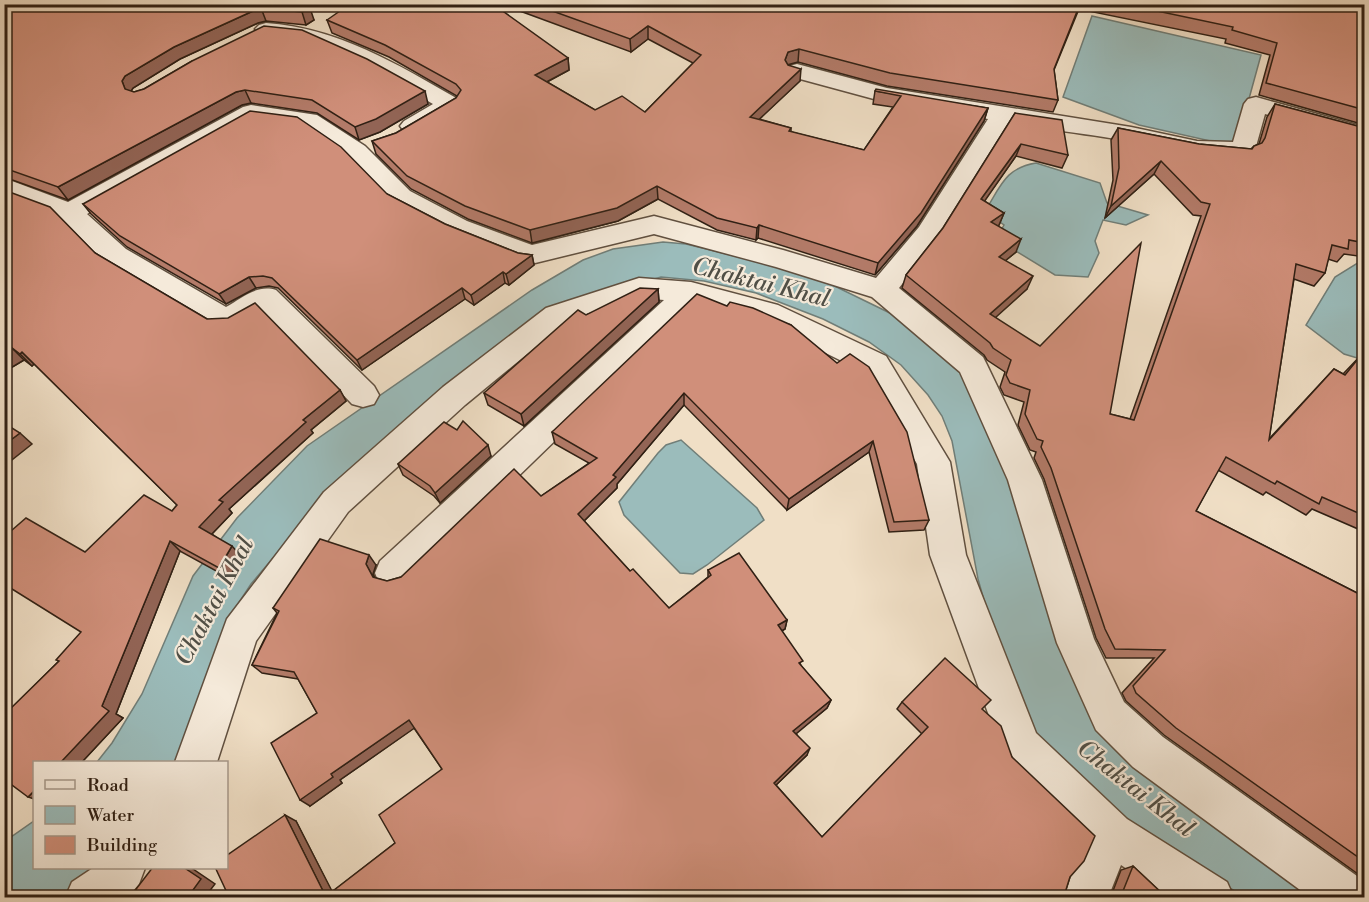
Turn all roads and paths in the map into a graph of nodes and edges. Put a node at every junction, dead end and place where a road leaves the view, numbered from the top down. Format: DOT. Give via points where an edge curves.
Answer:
graph roads {
  1 [pos="247,39"];
  2 [pos="796,71"];
  3 [pos="1002,115"];
  4 [pos="1365,134"];
  5 [pos="375,145"];
  6 [pos="4,186"];
  7 [pos="70,212"];
  8 [pos="882,290"];
  9 [pos="691,292"];
  10 [pos="363,395"];
  11 [pos="393,573"];
  12 [pos="196,761"];
  13 [pos="1112,834"];
  14 [pos="122,869"];
  15 [pos="88,897"];
  16 [pos="1078,897"];
  17 [pos="1211,897"];
  18 [pos="1350,897"];
  1 -- 5 [label="street" via="266,29 320,28 450,104"];
  2 -- 3 [label="street" via="885,95"];
  3 -- 4 [label="street" via="1197,148 1243,150 1256,104"];
  3 -- 8 [label="street" via="928,233"];
  5 -- 7 [label="street" via="309,120 251,112"];
  5 -- 8 [label="street" via="401,196 458,227 531,255 654,225"];
  6 -- 7 [label="street"];
  7 -- 10 [label="street" via="116,256 226,321 266,297"];
  8 -- 18 [label="street" via="972,365 1025,480 1076,643 1110,716 1148,752"];
  9 -- 11 [label="street"];
  9 -- 12 [label="street" via="639,288 556,315 454,396 336,502 240,632"];
  9 -- 13 [label="street" via="768,312 875,364 933,462 948,555 1021,747"];
  13 -- 16 [label="street" via="1090,883"];
  13 -- 17 [label="street"];
  14 -- 15 [label="street" via="115,879"];
}
